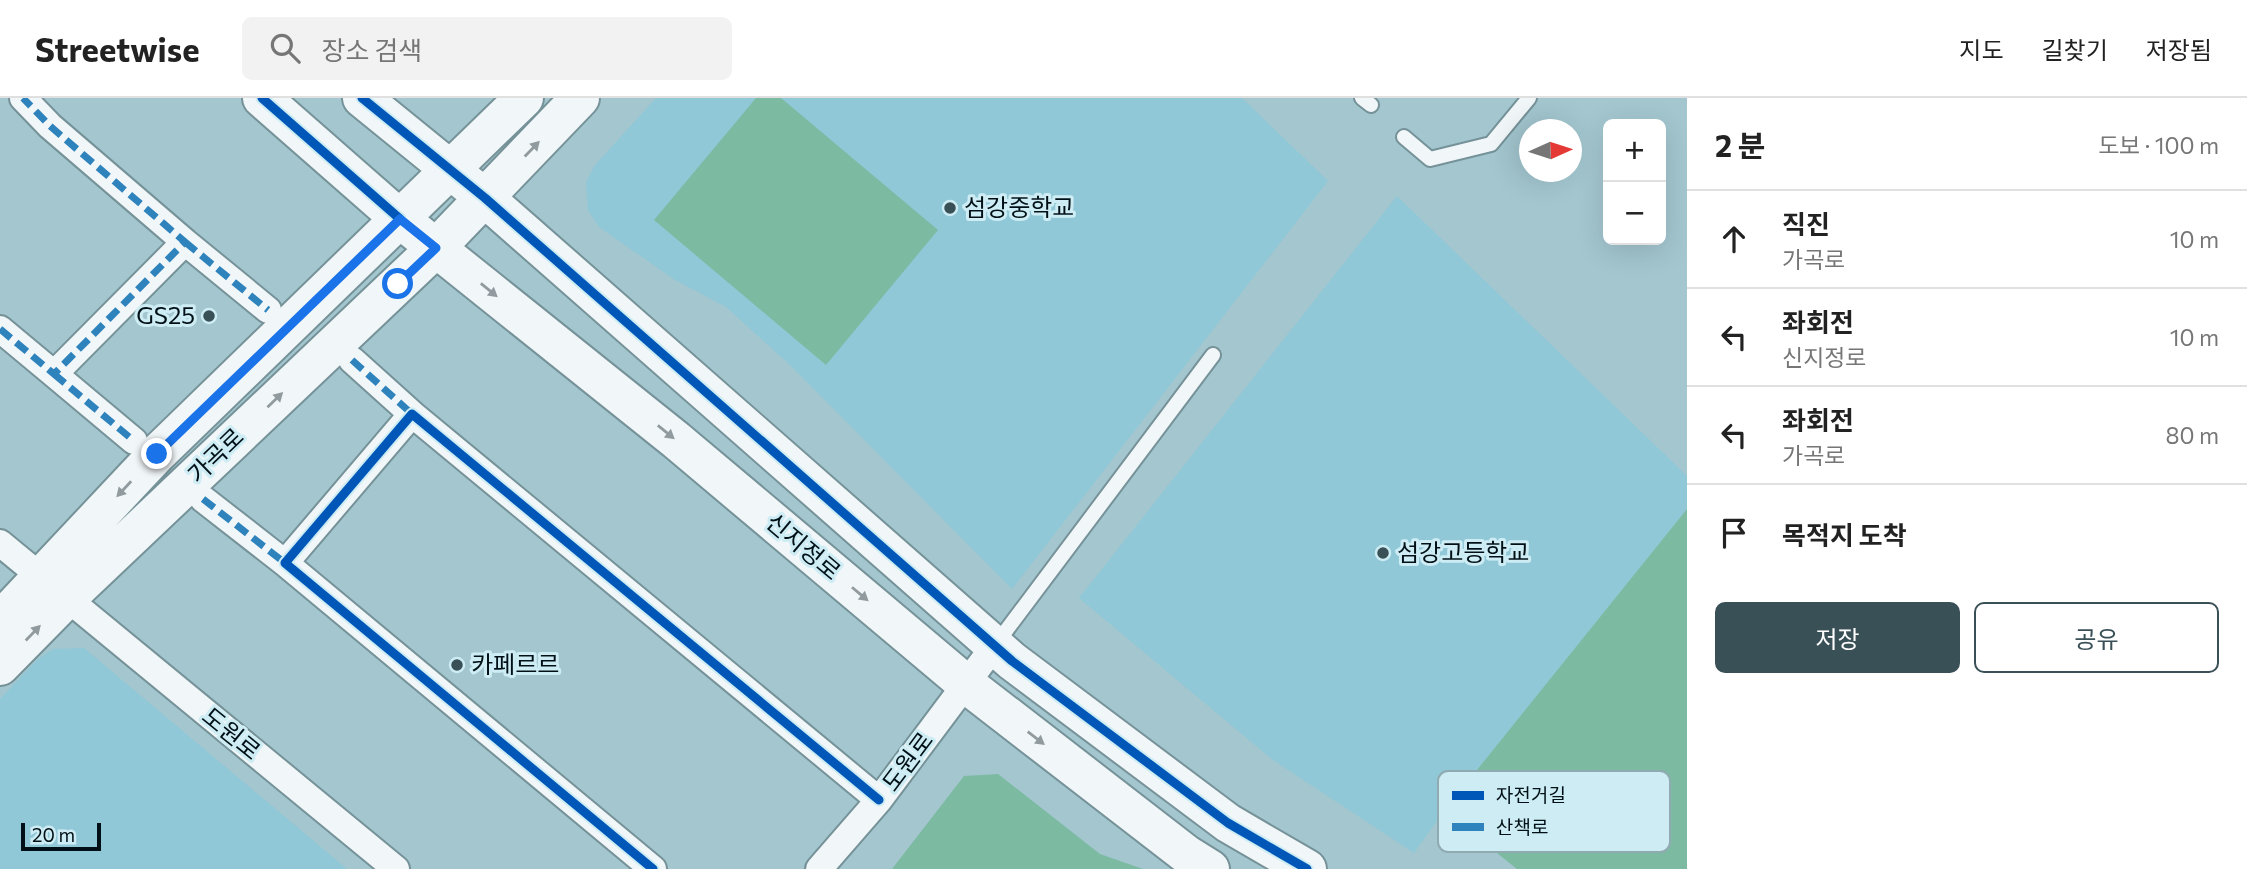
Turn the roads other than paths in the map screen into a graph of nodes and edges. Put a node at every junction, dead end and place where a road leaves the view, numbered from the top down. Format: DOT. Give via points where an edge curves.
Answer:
graph roads {
  1 [pos="23,98"];
  2 [pos="262,98"];
  3 [pos="362,98"];
  4 [pos="524,98"];
  5 [pos="580,98"];
  6 [pos="1529,98"];
  7 [pos="1404,137"];
  8 [pos="450,170"];
  9 [pos="485,198"];
  10 [pos="400,219"];
  11 [pos="185,242"];
  12 [pos="436,248"];
  13 [pos="268,310"];
  14 [pos="0,329"];
  15 [pos="1213,355"];
  16 [pos="352,360"];
  17 [pos="54,373"];
  18 [pos="412,414"];
  19 [pos="134,442"];
  20 [pos="202,499"];
  21 [pos="0,543"];
  22 [pos="285,563"];
  23 [pos="54,588"];
  24 [pos="0,621"];
  25 [pos="995,645"];
  26 [pos="0,666"];
  27 [pos="966,684"];
  28 [pos="879,800"];
  29 [pos="396,869"];
  30 [pos="653,869"];
  31 [pos="819,869"];
  32 [pos="1210,869"];
  33 [pos="1307,869"];
  1 -- 11 [label="street"];
  2 -- 10 [label="street, 신지정로"];
  3 -- 8 [label="street"];
  4 -- 8 [label="street"];
  9 -- 5 [label="street, one-way"];
  6 -- 7 [label="lane" via="1492,144 1430,159"];
  8 -- 9 [label="street"];
  8 -- 10 [label="street, 가곡로"];
  9 -- 12 [label="street, 가곡로"];
  9 -- 25 [label="street"];
  10 -- 12 [label="street, 신지정로"];
  10 -- 23 [label="street, 가곡로, one-way" via="157,454"];
  11 -- 13 [label="street"];
  11 -- 17 [label="street"];
  23 -- 12 [label="street, 가곡로, one-way"];
  12 -- 27 [label="street, 신지정로, one-way" via="676,440"];
  14 -- 17 [label="street"];
  15 -- 25 [label="lane"];
  16 -- 18 [label="street"];
  17 -- 19 [label="street"];
  18 -- 22 [label="street"];
  18 -- 28 [label="street"];
  20 -- 22 [label="street"];
  21 -- 23 [label="street, 도원로"];
  22 -- 30 [label="street"];
  23 -- 24 [label="street, 가곡로"];
  26 -- 23 [label="street, 가곡로, one-way"];
  23 -- 29 [label="street, 도원로"];
  25 -- 27 [label="street, 도원로"];
  25 -- 33 [label="street" via="1228,824"];
  27 -- 28 [label="street, 도원로"];
  27 -- 32 [label="street, 신지정로, one-way"];
  28 -- 31 [label="street, 도원로"];
}
